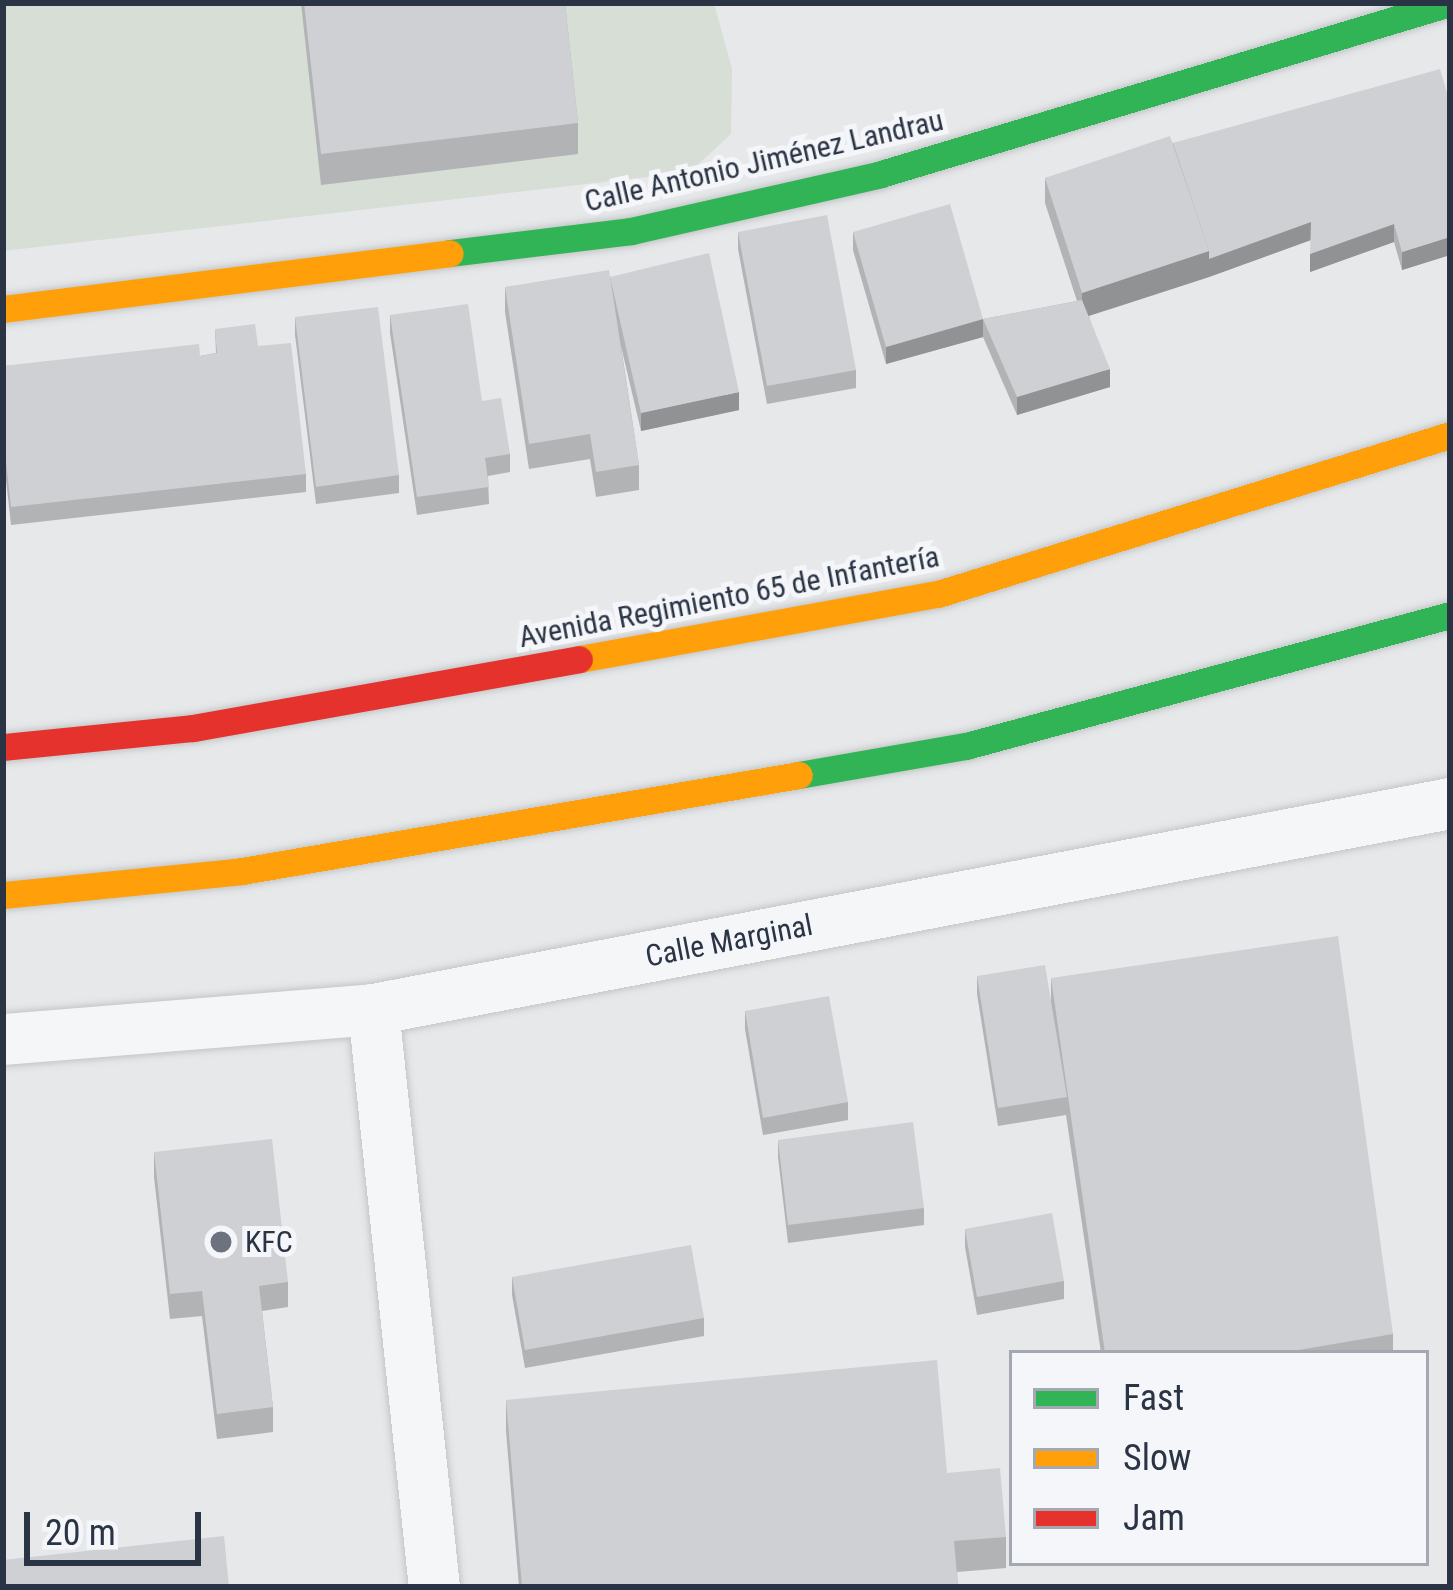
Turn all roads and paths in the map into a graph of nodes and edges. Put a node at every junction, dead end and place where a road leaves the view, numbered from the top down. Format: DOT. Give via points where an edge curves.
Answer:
graph roads {
  1 [pos="1450,4"];
  2 [pos="3,309"];
  3 [pos="1449,435"];
  4 [pos="1450,615"];
  5 [pos="3,747"];
  6 [pos="1450,803"];
  7 [pos="3,895"];
  8 [pos="373,1009"];
  9 [pos="3,1039"];
  10 [pos="434,1587"];
  1 -- 2 [label="main road, Calle Antonio Jiménez Landrau" via="881,174 632,230"];
  3 -- 5 [label="main road, Avenida Regimiento 65 de Infantería" via="938,594 193,728"];
  4 -- 7 [label="main road" via="966,746 242,871"];
  6 -- 8 [label="street, Calle Marginal"];
  8 -- 9 [label="street, Calle Marginal"];
  8 -- 10 [label="street"];
}
